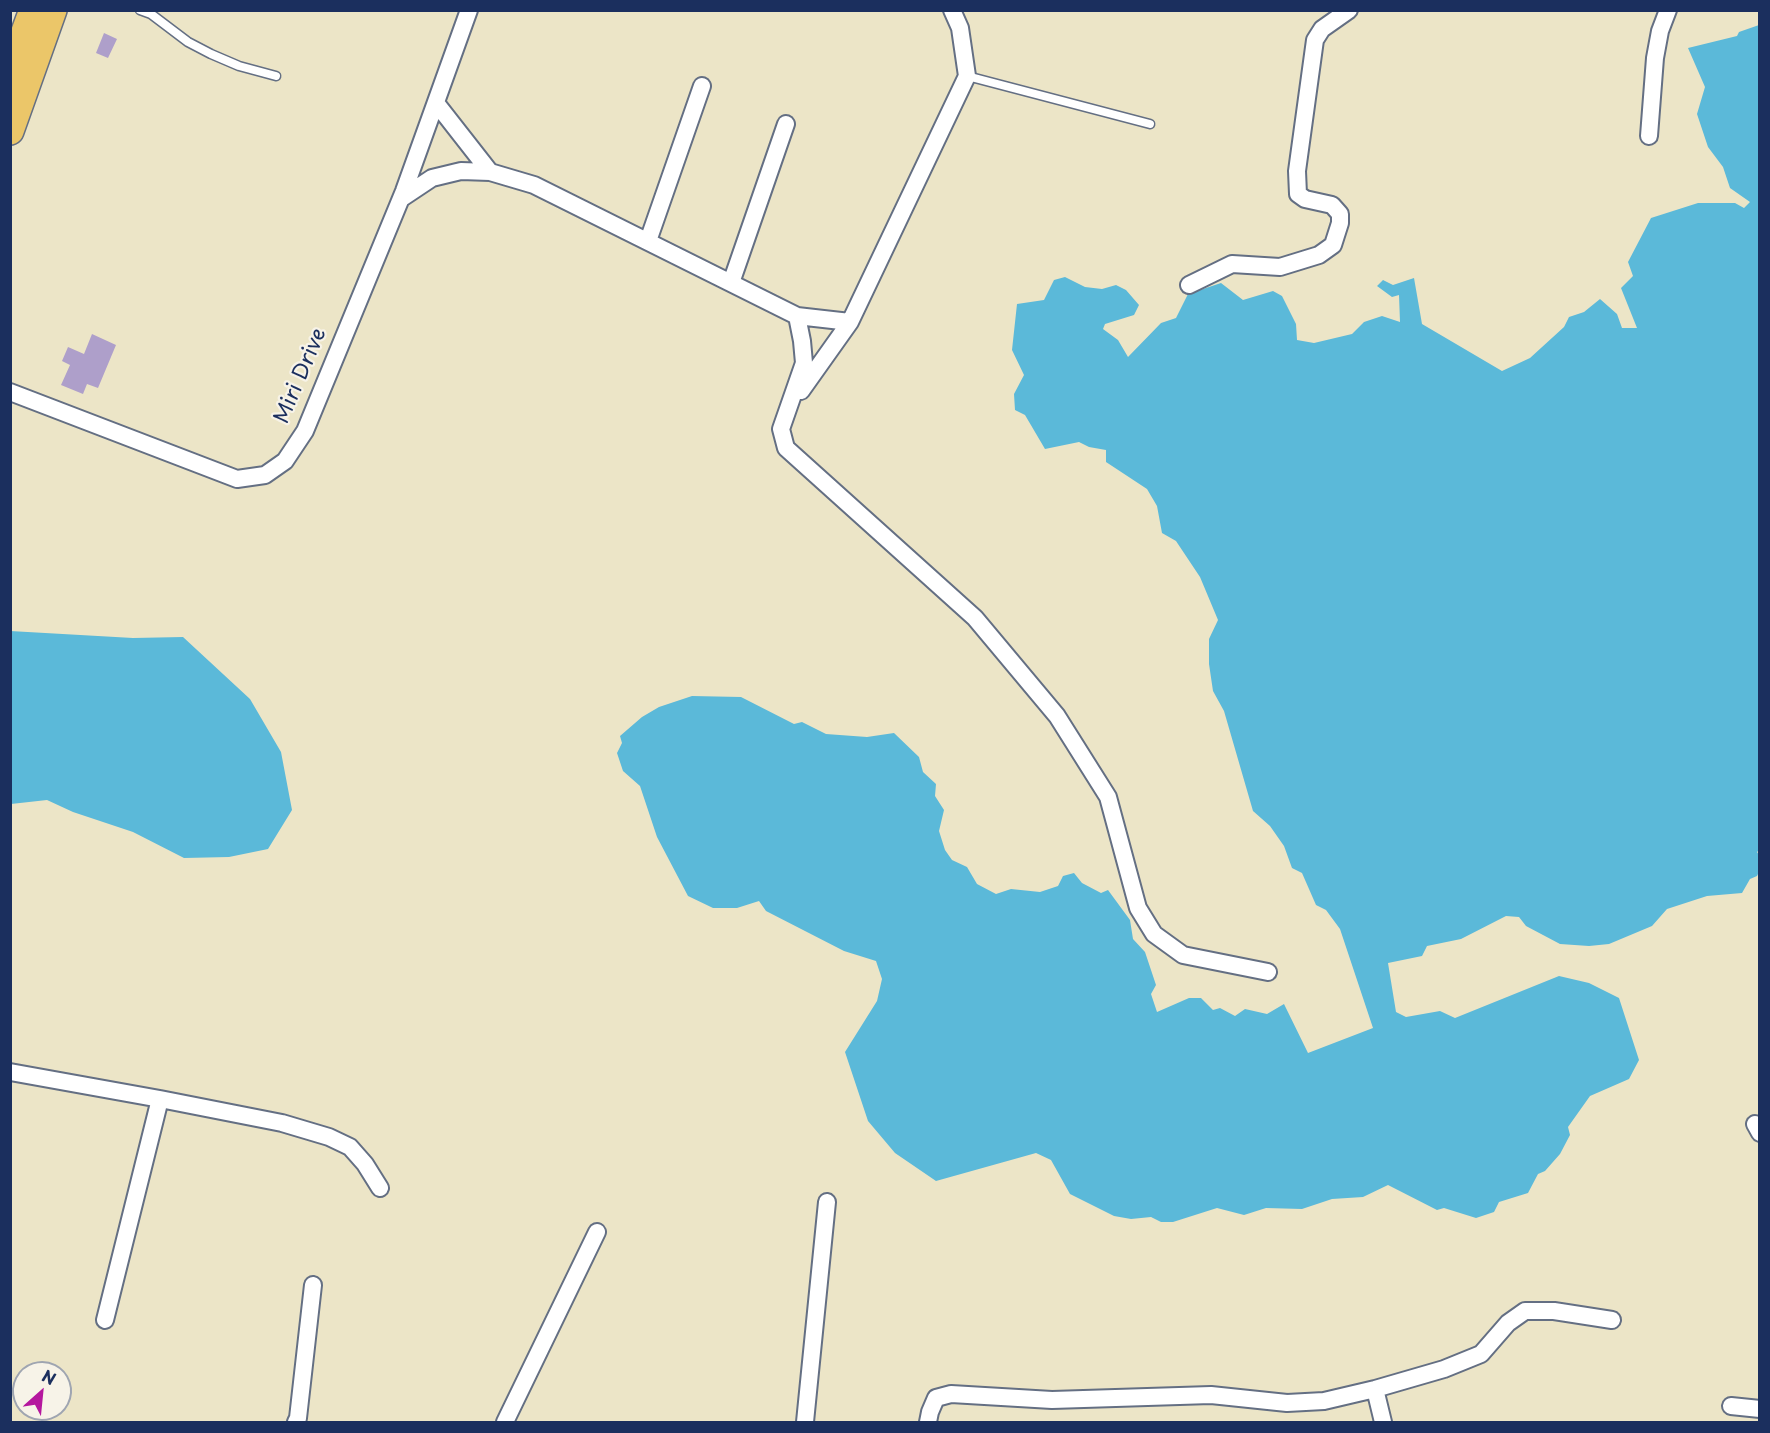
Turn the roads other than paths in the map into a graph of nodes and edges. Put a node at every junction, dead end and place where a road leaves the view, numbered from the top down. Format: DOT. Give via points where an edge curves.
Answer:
graph roads {
  1 [pos="33,10"];
  2 [pos="53,10"];
  3 [pos="140,10"];
  4 [pos="469,10"];
  5 [pos="952,10"];
  6 [pos="1349,10"];
  7 [pos="1668,10"];
  8 [pos="10,72"];
  9 [pos="276,76"];
  10 [pos="967,76"];
  11 [pos="702,86"];
  12 [pos="436,103"];
  13 [pos="786,124"];
  14 [pos="1150,124"];
  15 [pos="10,131"];
  16 [pos="1648,136"];
  17 [pos="490,172"];
  18 [pos="399,200"];
  19 [pos="648,241"];
  20 [pos="731,283"];
  21 [pos="1189,285"];
  22 [pos="797,316"];
  23 [pos="850,322"];
  24 [pos="10,392"];
  25 [pos="790,407"];
  26 [pos="1268,972"];
  27 [pos="10,1072"];
  28 [pos="160,1099"];
  29 [pos="380,1188"];
  30 [pos="827,1202"];
  31 [pos="597,1232"];
  32 [pos="313,1285"];
  33 [pos="105,1320"];
  34 [pos="1612,1320"];
  35 [pos="1375,1389"];
  36 [pos="1731,1406"];
  37 [pos="1760,1409"];
  38 [pos="296,1422"];
  39 [pos="505,1422"];
  40 [pos="805,1422"];
  41 [pos="928,1422"];
  42 [pos="1383,1422"];
  1 -- 8 [label="main road"];
  2 -- 15 [label="main road"];
  3 -- 9 [label="lane" via="211,54"];
  4 -- 12 [label="street, Miri Drive"];
  5 -- 10 [label="street" via="960,28"];
  6 -- 21 [label="street" via="1322,29 1315,40 1297,171 1298,194 1332,205 1340,214 1333,245 1319,255 1280,267 1232,264"];
  7 -- 16 [label="street" via="1655,58"];
  10 -- 14 [label="lane"];
  10 -- 23 [label="street"];
  11 -- 19 [label="street"];
  12 -- 17 [label="street"];
  12 -- 18 [label="street, Miri Drive"];
  13 -- 20 [label="street"];
  17 -- 18 [label="street" via="461,171 432,178"];
  17 -- 19 [label="street" via="534,184"];
  18 -- 24 [label="street, Miri Drive" via="305,430 285,461 265,475 237,479"];
  19 -- 20 [label="street"];
  20 -- 22 [label="street"];
  22 -- 23 [label="street"];
  22 -- 25 [label="street" via="804,363"];
  23 -- 25 [label="street"];
  25 -- 26 [label="street" via="781,429 786,448 975,618 1057,716 1108,798 1138,908 1154,934 1183,955"];
  27 -- 28 [label="street"];
  28 -- 29 [label="street" via="282,1123 328,1137 350,1147"];
  28 -- 33 [label="street"];
  30 -- 40 [label="street"];
  31 -- 39 [label="street"];
  32 -- 38 [label="street"];
  34 -- 35 [label="street" via="1525,1311 1508,1323 1480,1354"];
  35 -- 41 [label="street" via="1324,1401 1287,1403 1211,1395 1052,1400 951,1394 936,1398"];
  35 -- 42 [label="street"];
  36 -- 37 [label="street"];
}
